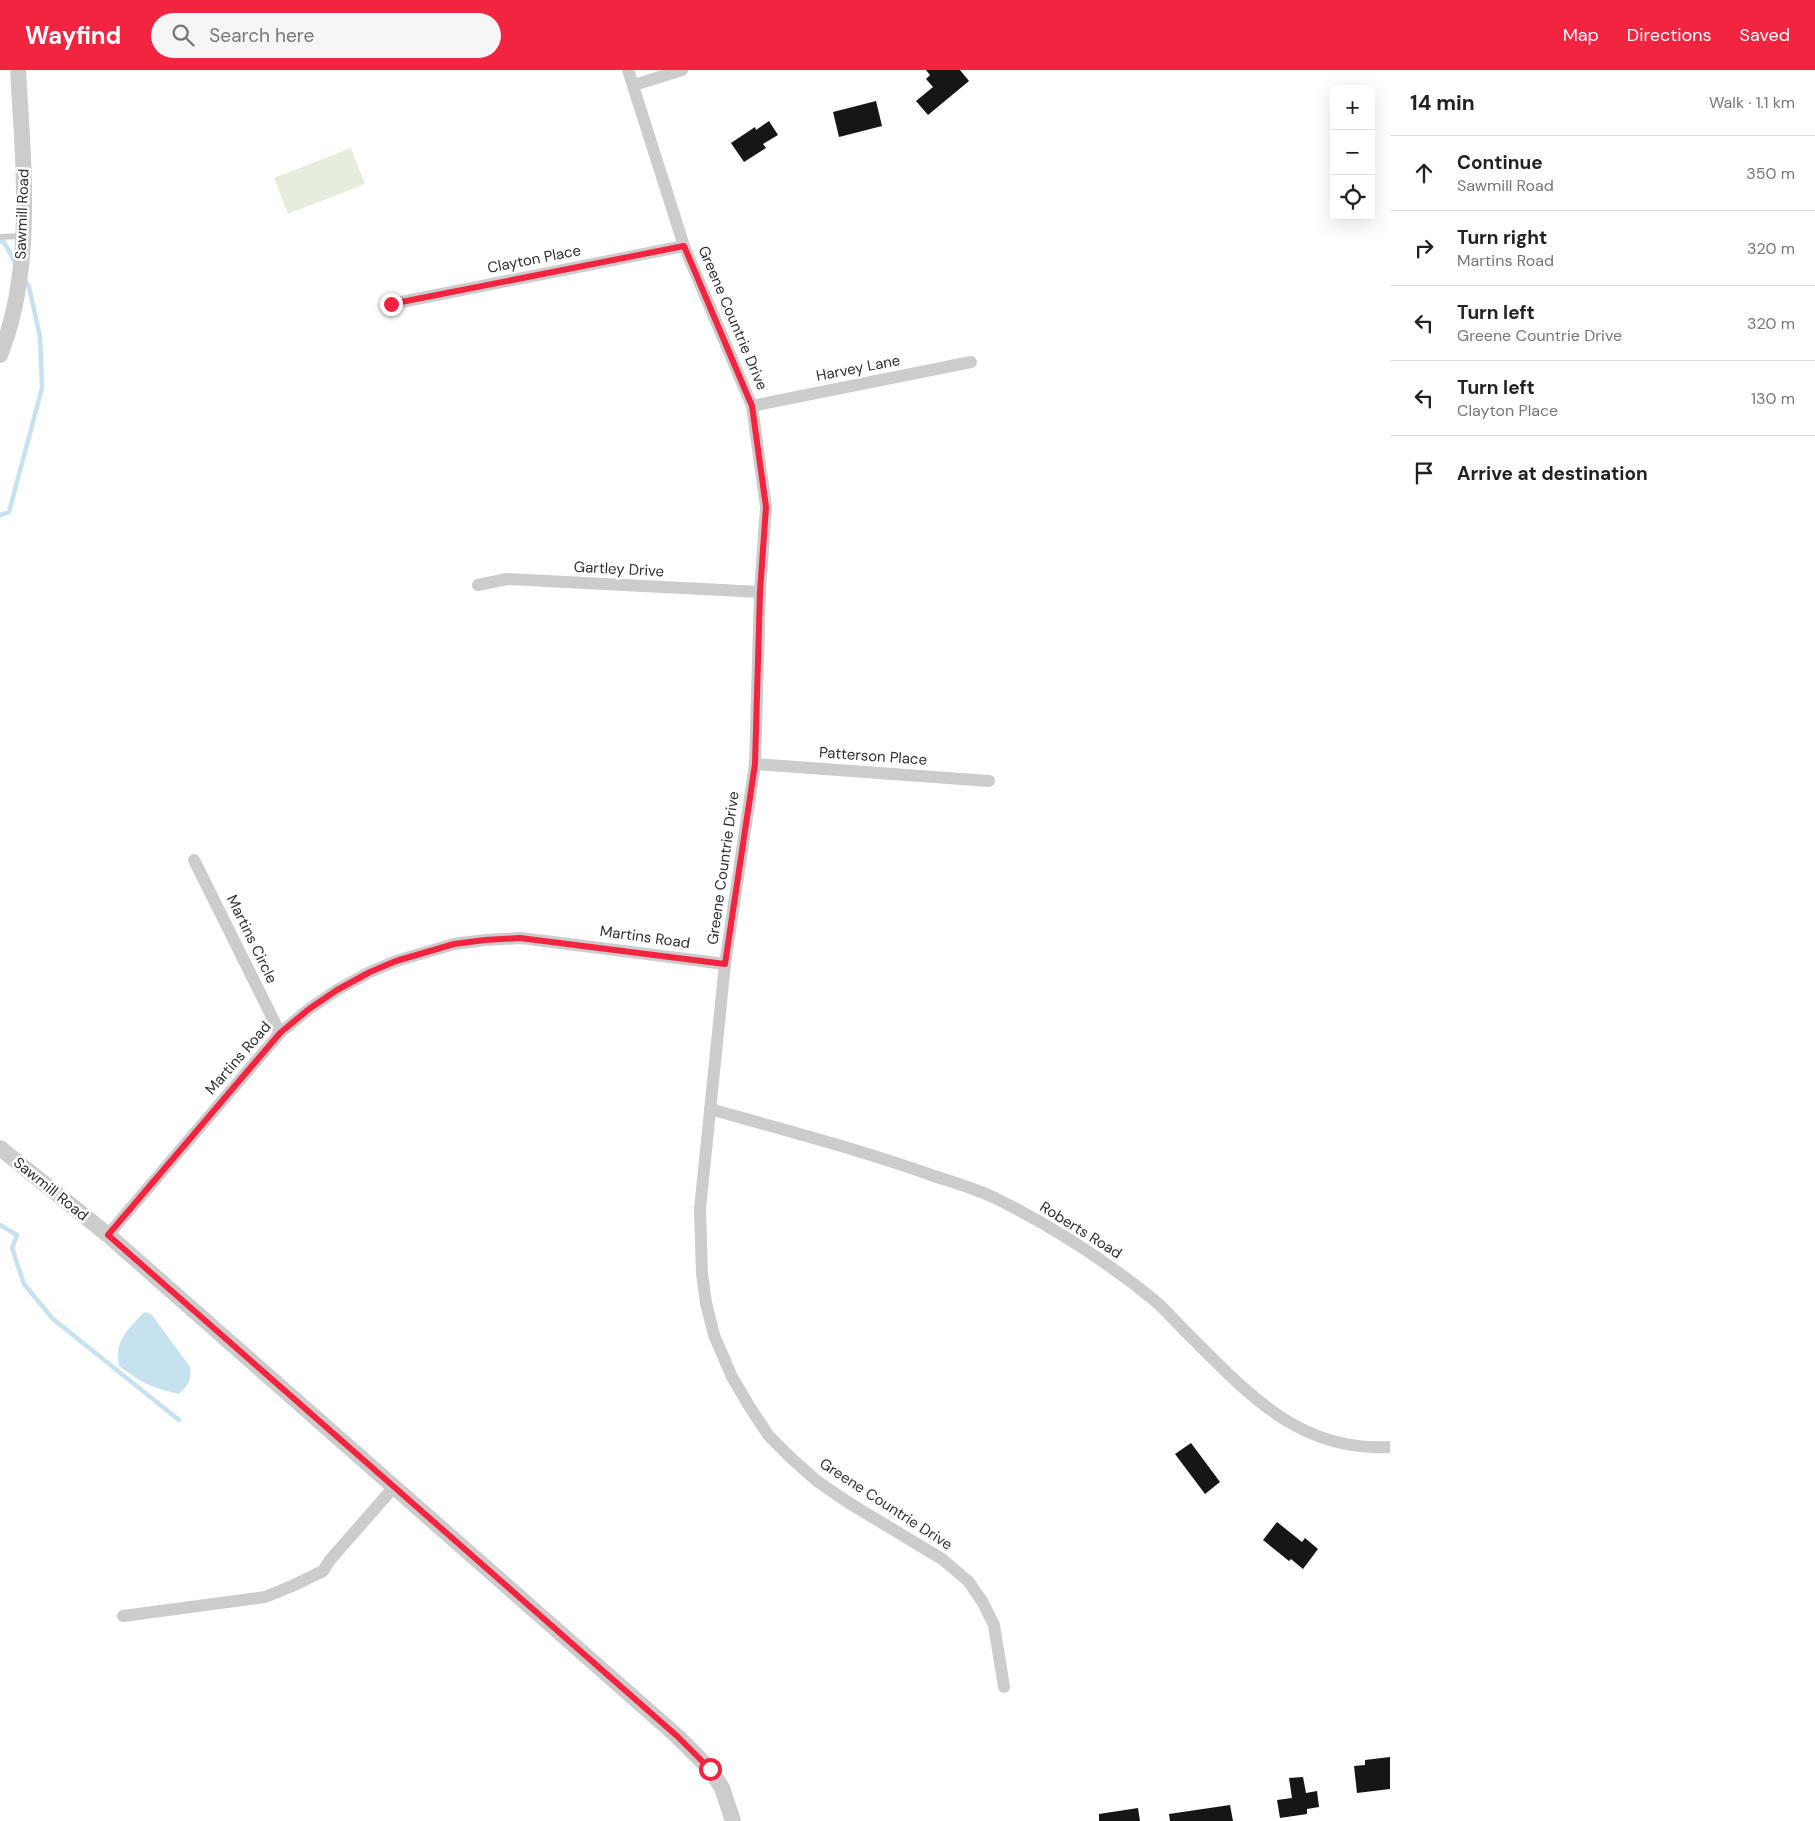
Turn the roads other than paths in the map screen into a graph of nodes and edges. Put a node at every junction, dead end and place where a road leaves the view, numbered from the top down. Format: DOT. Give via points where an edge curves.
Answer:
graph roads {
  1 [pos="18,70"];
  2 [pos="628,70"];
  3 [pos="682,70"];
  4 [pos="634,85"];
  5 [pos="23,235"];
  6 [pos="0,237"];
  7 [pos="684,246"];
  8 [pos="391,304"];
  9 [pos="0,355"];
  10 [pos="971,362"];
  11 [pos="752,406"];
  12 [pos="478,585"];
  13 [pos="760,592"];
  14 [pos="755,764"];
  15 [pos="989,781"];
  16 [pos="194,860"];
  17 [pos="725,964"];
  18 [pos="280,1033"];
  19 [pos="710,1109"];
  20 [pos="0,1148"];
  21 [pos="108,1235"];
  22 [pos="1390,1448"];
  23 [pos="394,1487"];
  24 [pos="123,1616"];
  25 [pos="1004,1687"];
  26 [pos="733,1821"];
  1 -- 5 [label="street, Sawmill Road" via="25,200"];
  2 -- 4 [label="street, Greene Countrie Drive"];
  3 -- 4 [label="street"];
  4 -- 7 [label="street, Greene Countrie Drive"];
  5 -- 6 [label="lane"];
  5 -- 9 [label="street, Sawmill Road" via="18,291"];
  7 -- 8 [label="street, Clayton Place"];
  7 -- 11 [label="street, Greene Countrie Drive"];
  10 -- 11 [label="street, Harvey Lane"];
  11 -- 13 [label="street, Greene Countrie Drive" via="766,507"];
  12 -- 13 [label="street, Gartley Drive" via="507,579"];
  13 -- 14 [label="street, Greene Countrie Drive"];
  14 -- 15 [label="street, Patterson Place"];
  14 -- 17 [label="street, Greene Countrie Drive"];
  16 -- 18 [label="street, Martins Circle"];
  17 -- 18 [label="street, Martins Road" via="520,938 454,944 370,972 337,990"];
  17 -- 19 [label="street, Greene Countrie Drive"];
  18 -- 21 [label="street, Martins Road"];
  19 -- 22 [label="street, Roberts Road" via="877,1156 996,1198 1064,1236 1155,1301 1267,1409 1324,1439 1367,1449"];
  19 -- 25 [label="street, Greene Countrie Drive" via="700,1209 702,1274 714,1335 732,1377 770,1436 797,1464 849,1503 942,1559 968,1581 994,1625"];
  20 -- 21 [label="street, Sawmill Road"];
  21 -- 23 [label="street, Sawmill Road"];
  23 -- 24 [label="street" via="322,1571 292,1586 265,1597"];
  23 -- 26 [label="street, Sawmill Road" via="693,1752 710,1769 722,1788"];
}
